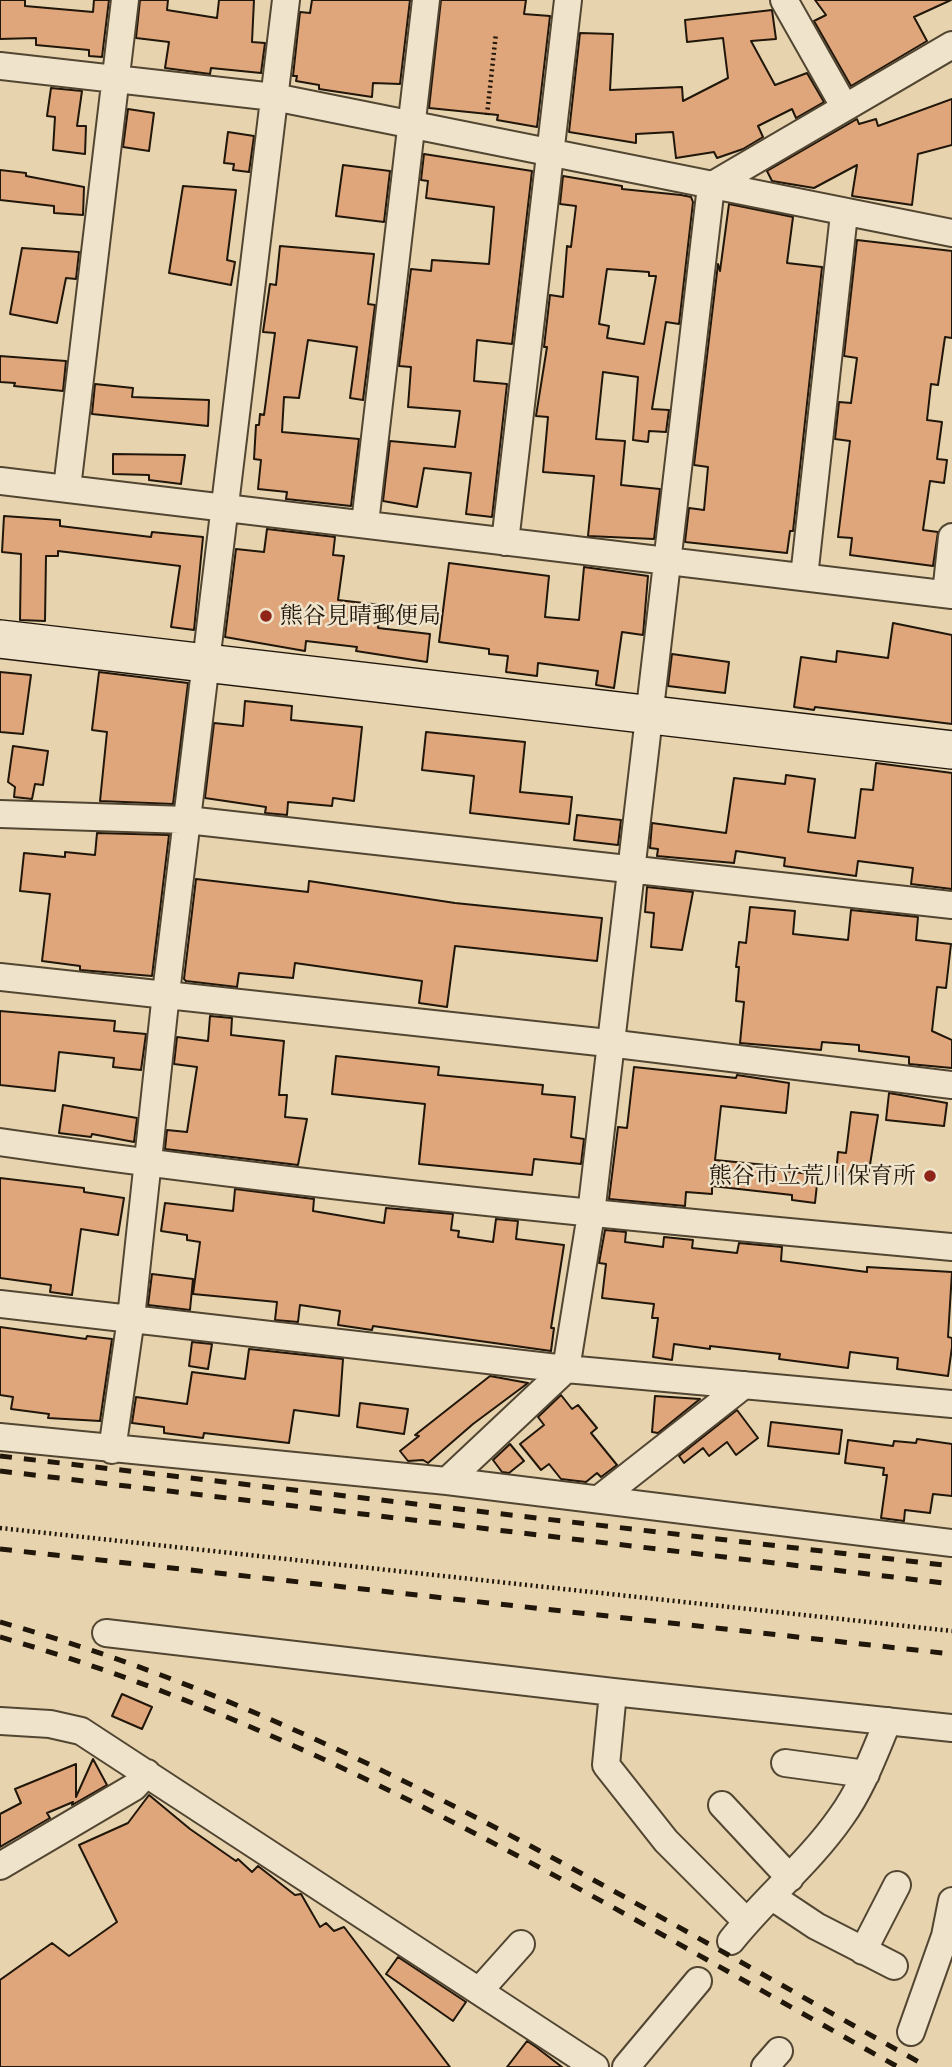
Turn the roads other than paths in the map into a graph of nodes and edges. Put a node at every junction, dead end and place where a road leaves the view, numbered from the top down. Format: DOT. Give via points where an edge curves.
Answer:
graph roads {
  1 [pos="125,0"];
  2 [pos="286,0"];
  3 [pos="426,0"];
  4 [pos="568,0"];
  5 [pos="784,0"];
  6 [pos="952,44"];
  7 [pos="0,66"];
  8 [pos="116,79"];
  9 [pos="274,97"];
  10 [pos="844,106"];
  11 [pos="411,125"];
  12 [pos="548,152"];
  13 [pos="711,186"];
  14 [pos="844,214"];
  15 [pos="952,233"];
  16 [pos="0,481"];
  17 [pos="67,488"];
  18 [pos="226,510"];
  19 [pos="366,523"];
  20 [pos="952,537"];
  21 [pos="505,542"];
  22 [pos="665,561"];
  23 [pos="804,577"];
  24 [pos="949,595"];
  25 [pos="0,639"];
  26 [pos="205,663"];
  27 [pos="648,716"];
  28 [pos="952,750"];
  29 [pos="0,814"];
  30 [pos="187,820"];
  31 [pos="629,870"];
  32 [pos="952,905"];
  33 [pos="0,977"];
  34 [pos="166,993"];
  35 [pos="608,1043"];
  36 [pos="952,1085"];
  37 [pos="0,1142"];
  38 [pos="146,1163"];
  39 [pos="590,1214"];
  40 [pos="952,1247"];
  41 [pos="0,1304"];
  42 [pos="131,1318"];
  43 [pos="566,1369"];
  44 [pos="744,1385"];
  45 [pos="951,1396"];
  46 [pos="0,1437"];
  47 [pos="112,1450"];
  48 [pos="447,1481"];
  49 [pos="599,1499"];
  50 [pos="952,1544"];
  51 [pos="106,1633"];
  52 [pos="612,1692"];
  53 [pos="0,1721"];
  54 [pos="888,1721"];
  55 [pos="952,1728"];
  56 [pos="785,1763"];
  57 [pos="148,1773"];
  58 [pos="866,1774"];
  59 [pos="722,1805"];
  60 [pos="0,1866"];
  61 [pos="897,1885"];
  62 [pos="782,1888"];
  63 [pos="952,1901"];
  64 [pos="521,1944"];
  65 [pos="863,1951"];
  66 [pos="894,1966"];
  67 [pos="698,1981"];
  68 [pos="479,1991"];
  69 [pos="911,2032"];
  70 [pos="595,2067"];
  71 [pos="626,2067"];
  1 -- 8 [label="street"];
  2 -- 9 [label="street"];
  3 -- 11 [label="street"];
  4 -- 12 [label="street"];
  5 -- 10 [label="street"];
  6 -- 10 [label="street"];
  7 -- 8 [label="street"];
  8 -- 9 [label="street"];
  8 -- 17 [label="street"];
  9 -- 11 [label="street"];
  9 -- 18 [label="street"];
  10 -- 13 [label="street"];
  11 -- 12 [label="street"];
  11 -- 19 [label="street"];
  12 -- 13 [label="street"];
  12 -- 21 [label="street"];
  13 -- 14 [label="street"];
  13 -- 22 [label="street"];
  14 -- 15 [label="street"];
  14 -- 23 [label="street"];
  16 -- 17 [label="street"];
  17 -- 18 [label="street"];
  18 -- 19 [label="street"];
  18 -- 26 [label="street"];
  19 -- 21 [label="street"];
  20 -- 24 [label="street"];
  21 -- 22 [label="street"];
  22 -- 23 [label="street"];
  22 -- 27 [label="street"];
  23 -- 24 [label="street"];
  25 -- 26 [label="street"];
  26 -- 27 [label="street"];
  26 -- 30 [label="street"];
  27 -- 28 [label="street"];
  27 -- 31 [label="street"];
  29 -- 30 [label="street"];
  30 -- 31 [label="street"];
  30 -- 34 [label="street"];
  31 -- 32 [label="street"];
  31 -- 35 [label="street"];
  33 -- 34 [label="street"];
  34 -- 35 [label="street"];
  34 -- 38 [label="street"];
  35 -- 36 [label="street"];
  35 -- 39 [label="street"];
  37 -- 38 [label="street"];
  38 -- 39 [label="street"];
  38 -- 42 [label="street"];
  39 -- 40 [label="street"];
  39 -- 43 [label="street"];
  41 -- 42 [label="street"];
  42 -- 43 [label="street"];
  42 -- 47 [label="street"];
  43 -- 44 [label="street"];
  43 -- 48 [label="street"];
  44 -- 45 [label="street"];
  44 -- 49 [label="street"];
  46 -- 47 [label="street"];
  47 -- 48 [label="street"];
  48 -- 49 [label="street"];
  49 -- 50 [label="street"];
  51 -- 52 [label="street"];
  52 -- 54 [label="street"];
  52 -- 62 [label="street" via="606,1765 739,1931"];
  53 -- 57 [label="street" via="81,1731"];
  54 -- 55 [label="street"];
  54 -- 58 [label="street"];
  56 -- 58 [label="street"];
  57 -- 60 [label="street" via="134,1787"];
  57 -- 68 [label="street"];
  58 -- 62 [label="street" via="841,1817"];
  59 -- 62 [label="street"];
  61 -- 65 [label="street"];
  62 -- 65 [label="street" via="816,1926"];
  63 -- 69 [label="street" via="945,1936"];
  64 -- 68 [label="street"];
  65 -- 66 [label="street"];
  67 -- 71 [label="street"];
  68 -- 70 [label="street"];
}
